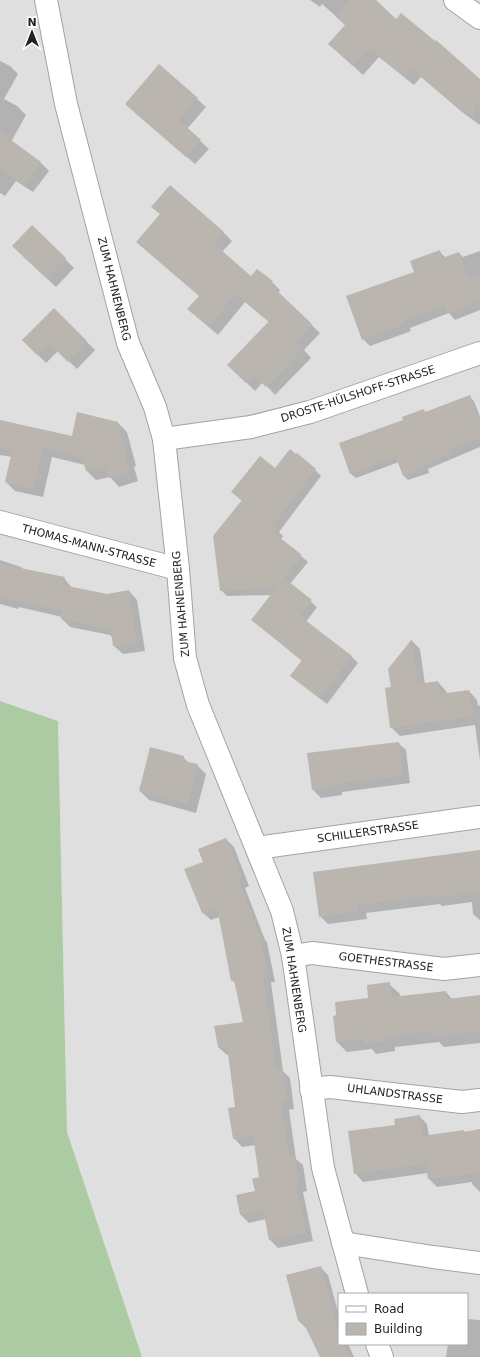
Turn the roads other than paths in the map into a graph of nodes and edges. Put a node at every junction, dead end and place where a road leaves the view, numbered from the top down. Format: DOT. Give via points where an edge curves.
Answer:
graph roads {
  1 [pos="46,0"];
  2 [pos="455,0"];
  3 [pos="480,18"];
  4 [pos="480,353"];
  5 [pos="164,439"];
  6 [pos="0,522"];
  7 [pos="178,569"];
  8 [pos="479,817"];
  9 [pos="257,848"];
  10 [pos="293,956"];
  11 [pos="480,965"];
  12 [pos="311,1089"];
  13 [pos="480,1100"];
  14 [pos="343,1243"];
  15 [pos="480,1263"];
  16 [pos="357,1293"];
  17 [pos="377,1345"];
  18 [pos="382,1357"];
  1 -- 5 [label="street, ZUM HAHNENBERG" via="66,104 128,343 155,407"];
  2 -- 3 [label="street"];
  4 -- 5 [label="street, DROSTE-HÜLSHOFF-STRASSE" via="310,412 251,427"];
  5 -- 7 [label="street, ZUM HAHNENBERG"];
  6 -- 7 [label="street, THOMAS-MANN-STRASSE"];
  7 -- 9 [label="street, ZUM HAHNENBERG" via="185,658 194,692"];
  8 -- 9 [label="street, SCHILLERSTRASSE"];
  9 -- 10 [label="street, ZUM HAHNENBERG" via="282,911"];
  10 -- 11 [label="street, GOETHESTRASSE" via="312,953 444,968"];
  10 -- 12 [label="street, ZUM HAHNENBERG"];
  12 -- 13 [label="street, UHLANDSTRASSE" via="330,1087 462,1102"];
  12 -- 14 [label="street, ZUM HAHNENBERG" via="322,1168"];
  14 -- 15 [label="street"];
  14 -- 16 [label="street, ZUM HAHNENBERG"];
  17 -- 18 [label="street"];
}
